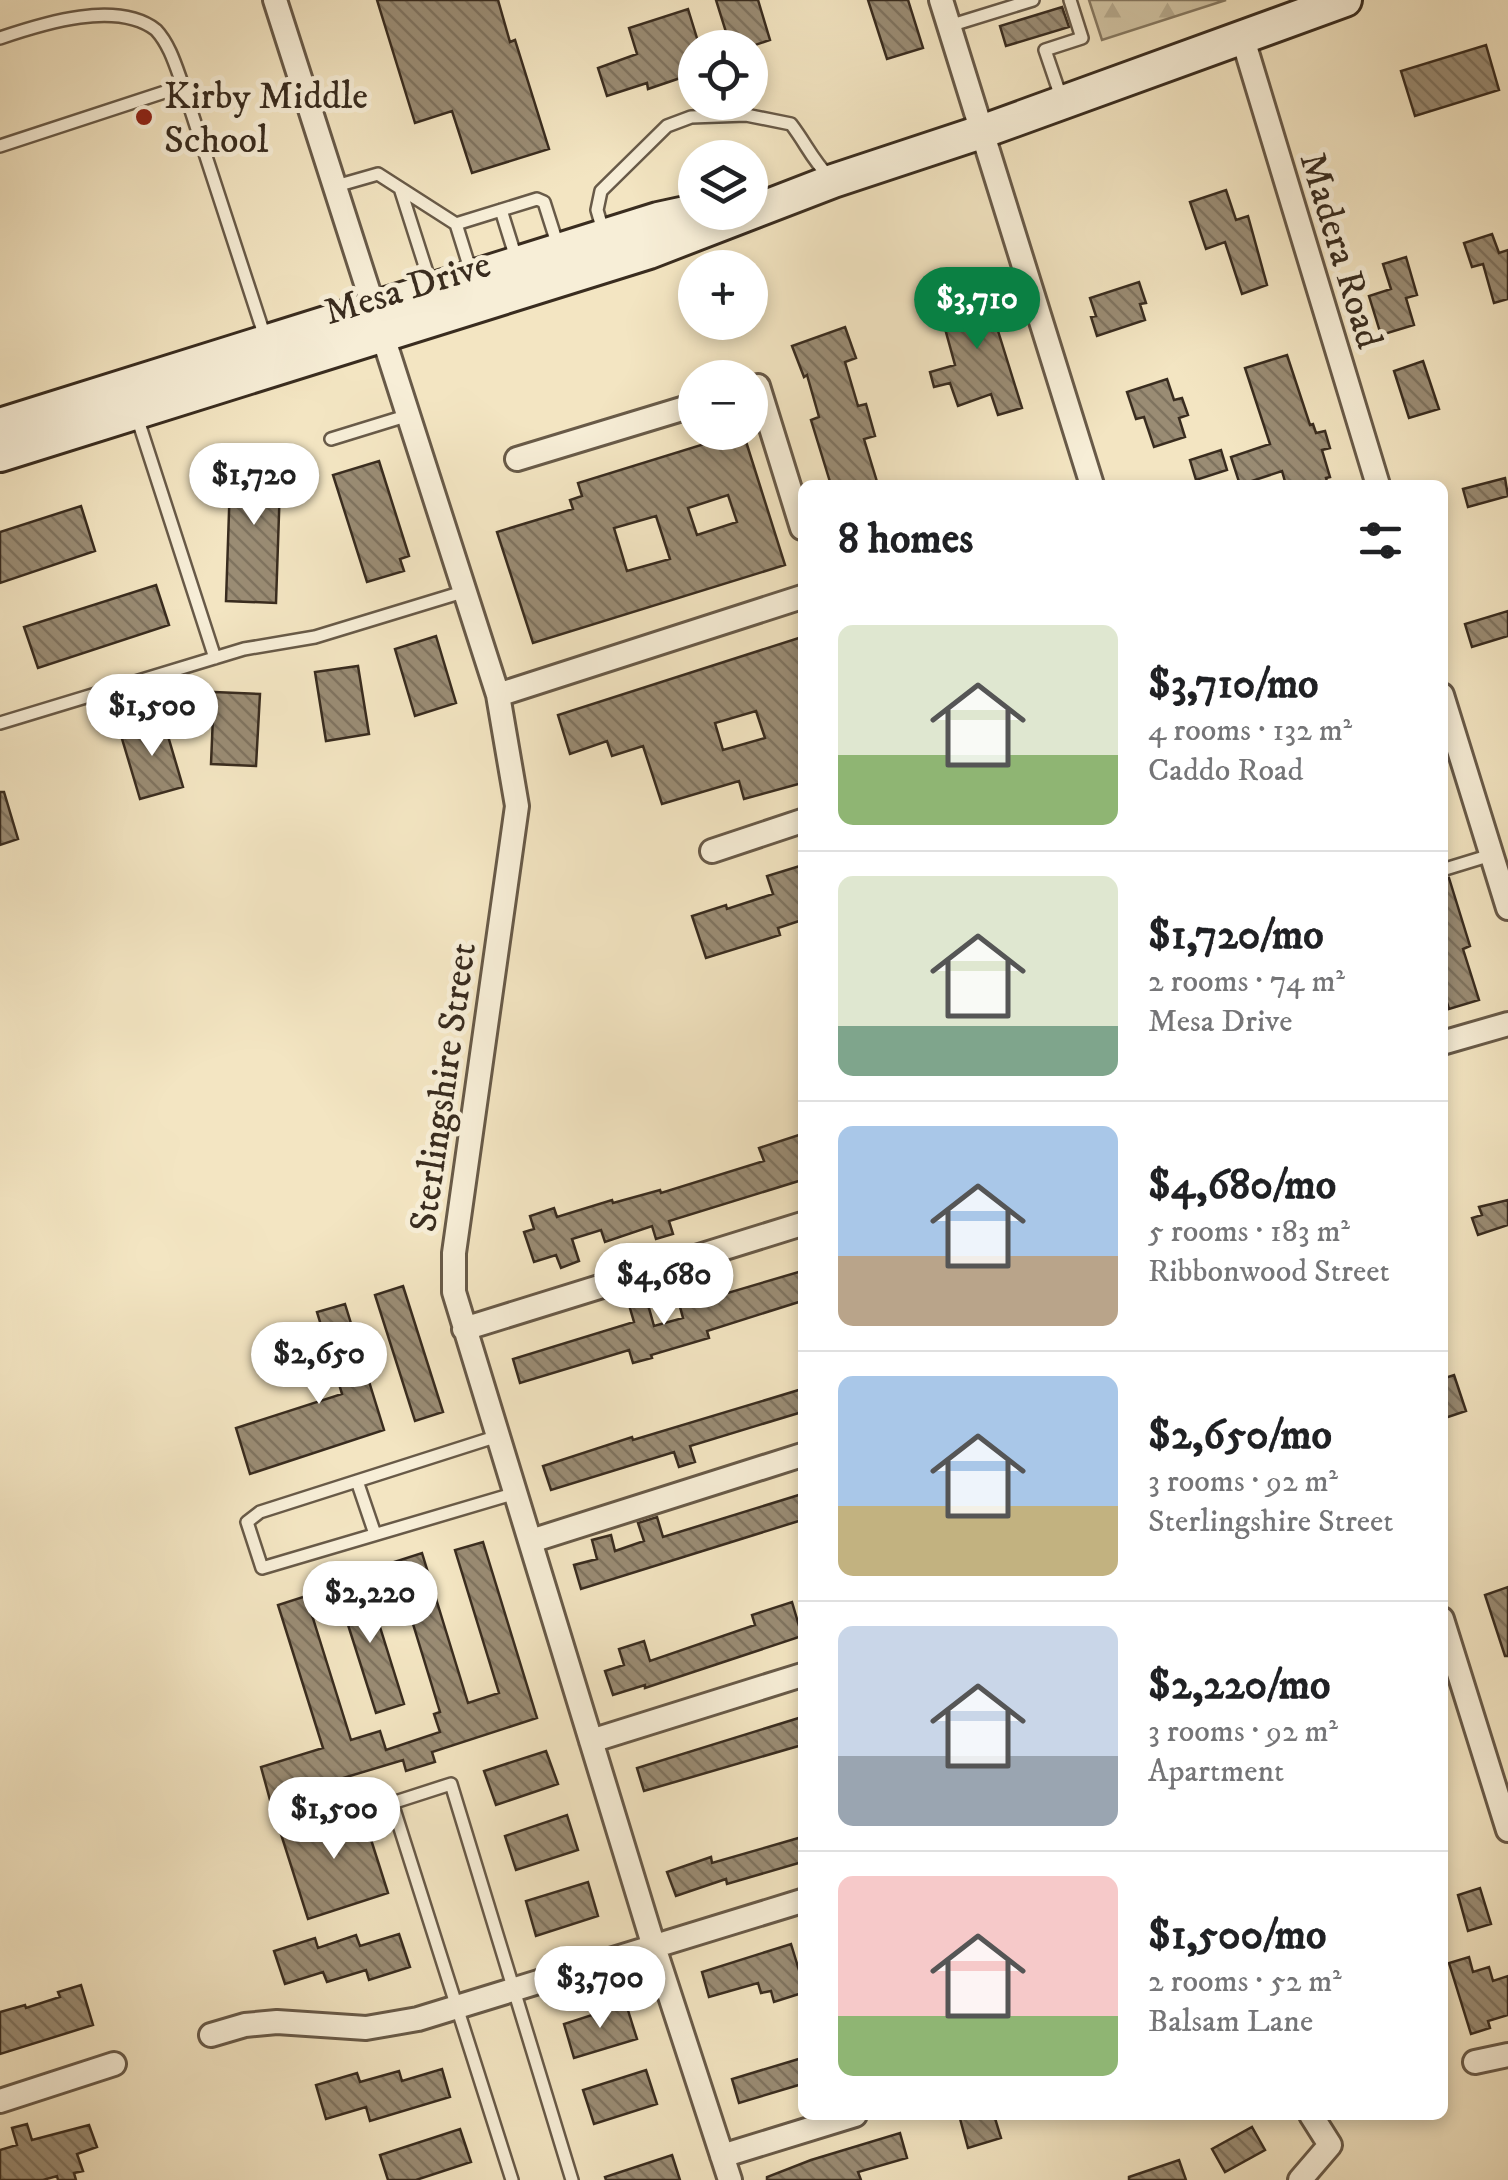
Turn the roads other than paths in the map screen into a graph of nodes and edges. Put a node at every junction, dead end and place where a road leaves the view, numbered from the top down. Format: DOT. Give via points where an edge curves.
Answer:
graph roads {
  1 [pos="275,0"];
  2 [pos="940,0"];
  3 [pos="1034,0"];
  4 [pos="1070,0"];
  5 [pos="1345,0"];
  6 [pos="949,26"];
  7 [pos="1242,36"];
  8 [pos="0,38"];
  9 [pos="183,86"];
  10 [pos="1062,102"];
  11 [pos="984,131"];
  12 [pos="0,146"];
  13 [pos="832,181"];
  14 [pos="336,186"];
  15 [pos="400,188"];
  16 [pos="768,195"];
  17 [pos="500,210"];
  18 [pos="678,216"];
  19 [pos="456,224"];
  20 [pos="604,236"];
  21 [pos="560,250"];
  22 [pos="518,263"];
  23 [pos="473,277"];
  24 [pos="432,289"];
  25 [pos="380,322"];
  26 [pos="266,341"];
  27 [pos="678,410"];
  28 [pos="136,413"];
  29 [pos="409,414"];
  30 [pos="768,429"];
  31 [pos="3,435"];
  32 [pos="330,440"];
  33 [pos="517,459"];
  34 [pos="1090,480"];
  35 [pos="1376,480"];
  36 [pos="798,516"];
  37 [pos="466,591"];
  38 [pos="798,598"];
  39 [pos="215,658"];
  40 [pos="498,695"];
  41 [pos="1448,714"];
  42 [pos="0,724"];
  43 [pos="798,823"];
  44 [pos="712,850"];
  45 [pos="1492,854"];
  46 [pos="1448,868"];
  47 [pos="1508,908"];
  48 [pos="1508,1024"];
  49 [pos="1448,1040"];
  50 [pos="798,1225"];
  51 [pos="464,1329"];
  52 [pos="498,1436"];
  53 [pos="798,1456"];
  54 [pos="357,1481"];
  55 [pos="516,1493"];
  56 [pos="375,1534"];
  57 [pos="531,1541"];
  58 [pos="1448,1638"];
  59 [pos="798,1676"];
  60 [pos="591,1741"];
  61 [pos="1508,1830"];
  62 [pos="798,1902"];
  63 [pos="654,1947"];
  64 [pos="516,1990"];
  65 [pos="457,2008"];
  66 [pos="211,2035"];
  67 [pos="1508,2055"];
  68 [pos="1475,2062"];
  69 [pos="114,2064"];
  70 [pos="0,2101"];
  71 [pos="838,2120"];
  72 [pos="1314,2120"];
  73 [pos="722,2156"];
  74 [pos="512,2180"];
  75 [pos="572,2180"];
  76 [pos="730,2180"];
  77 [pos="1300,2180"];
  1 -- 14 [label="street, Sterlingshire Street"];
  2 -- 6 [label="street"];
  3 -- 6 [label="lane"];
  4 -- 10 [label="lane" via="1082,38 1045,50"];
  5 -- 7 [label="main road, Mesa Drive"];
  6 -- 11 [label="street"];
  7 -- 10 [label="main road, Mesa Drive"];
  7 -- 35 [label="street, Madera Road"];
  8 -- 9 [label="lane" via="68,15 134,14 159,32"];
  9 -- 12 [label="lane"];
  9 -- 26 [label="lane"];
  10 -- 11 [label="main road, Mesa Drive"];
  11 -- 13 [label="main road, Mesa Drive"];
  11 -- 34 [label="street"];
  13 -- 16 [label="main road, Mesa Drive"];
  13 -- 20 [label="lane" via="792,124 691,116 667,126 602,191 597,210"];
  13 -- 25 [label="main road, Mesa Drive" via="649,252"];
  14 -- 15 [label="lane" via="378,174"];
  14 -- 25 [label="street, Sterlingshire Street"];
  15 -- 19 [label="lane"];
  15 -- 24 [label="lane"];
  17 -- 19 [label="lane"];
  17 -- 21 [label="lane" via="536,198 544,202"];
  17 -- 22 [label="lane"];
  18 -- 20 [label="main road, Mesa Drive"];
  19 -- 23 [label="lane"];
  20 -- 21 [label="main road, Mesa Drive"];
  21 -- 22 [label="main road, Mesa Drive"];
  22 -- 23 [label="main road, Mesa Drive"];
  23 -- 24 [label="main road, Mesa Drive"];
  24 -- 25 [label="main road, Mesa Drive"];
  25 -- 26 [label="main road, Mesa Drive"];
  25 -- 28 [label="main road, Mesa Drive"];
  25 -- 29 [label="street, Sterlingshire Street"];
  26 -- 31 [label="main road, Mesa Drive"];
  27 -- 33 [label="street"];
  28 -- 31 [label="main road, Mesa Drive"];
  28 -- 39 [label="lane"];
  29 -- 32 [label="lane"];
  29 -- 37 [label="street, Sterlingshire Street"];
  30 -- 36 [label="street"];
  37 -- 39 [label="lane" via="315,637"];
  37 -- 40 [label="street, Sterlingshire Street"];
  38 -- 40 [label="street"];
  39 -- 42 [label="lane"];
  40 -- 51 [label="street, Sterlingshire Street" via="517,806 454,1253 454,1292"];
  41 -- 45 [label="street"];
  43 -- 44 [label="street"];
  45 -- 46 [label="lane"];
  45 -- 47 [label="street"];
  48 -- 49 [label="street"];
  50 -- 51 [label="street"];
  51 -- 52 [label="street, Sterlingshire Street"];
  52 -- 54 [label="lane"];
  52 -- 55 [label="street, Sterlingshire Street"];
  53 -- 57 [label="street"];
  54 -- 56 [label="lane"];
  54 -- 56 [label="lane" via="247,1522 262,1568"];
  55 -- 56 [label="lane"];
  55 -- 57 [label="street, Sterlingshire Street"];
  57 -- 60 [label="street, Sterlingshire Street"];
  58 -- 61 [label="street"];
  59 -- 60 [label="street"];
  60 -- 63 [label="street, Sterlingshire Street"];
  62 -- 63 [label="street"];
  63 -- 64 [label="street"];
  63 -- 73 [label="street, Sterlingshire Street"];
  64 -- 65 [label="street"];
  64 -- 65 [label="lane" via="451,1784 392,1803"];
  64 -- 75 [label="lane"];
  65 -- 66 [label="street" via="366,2028 276,2022"];
  65 -- 74 [label="lane"];
  67 -- 68 [label="street"];
  69 -- 70 [label="street"];
  71 -- 73 [label="street"];
  72 -- 77 [label="street" via="1330,2145"];
  73 -- 76 [label="street, Sterlingshire Street"];
}
